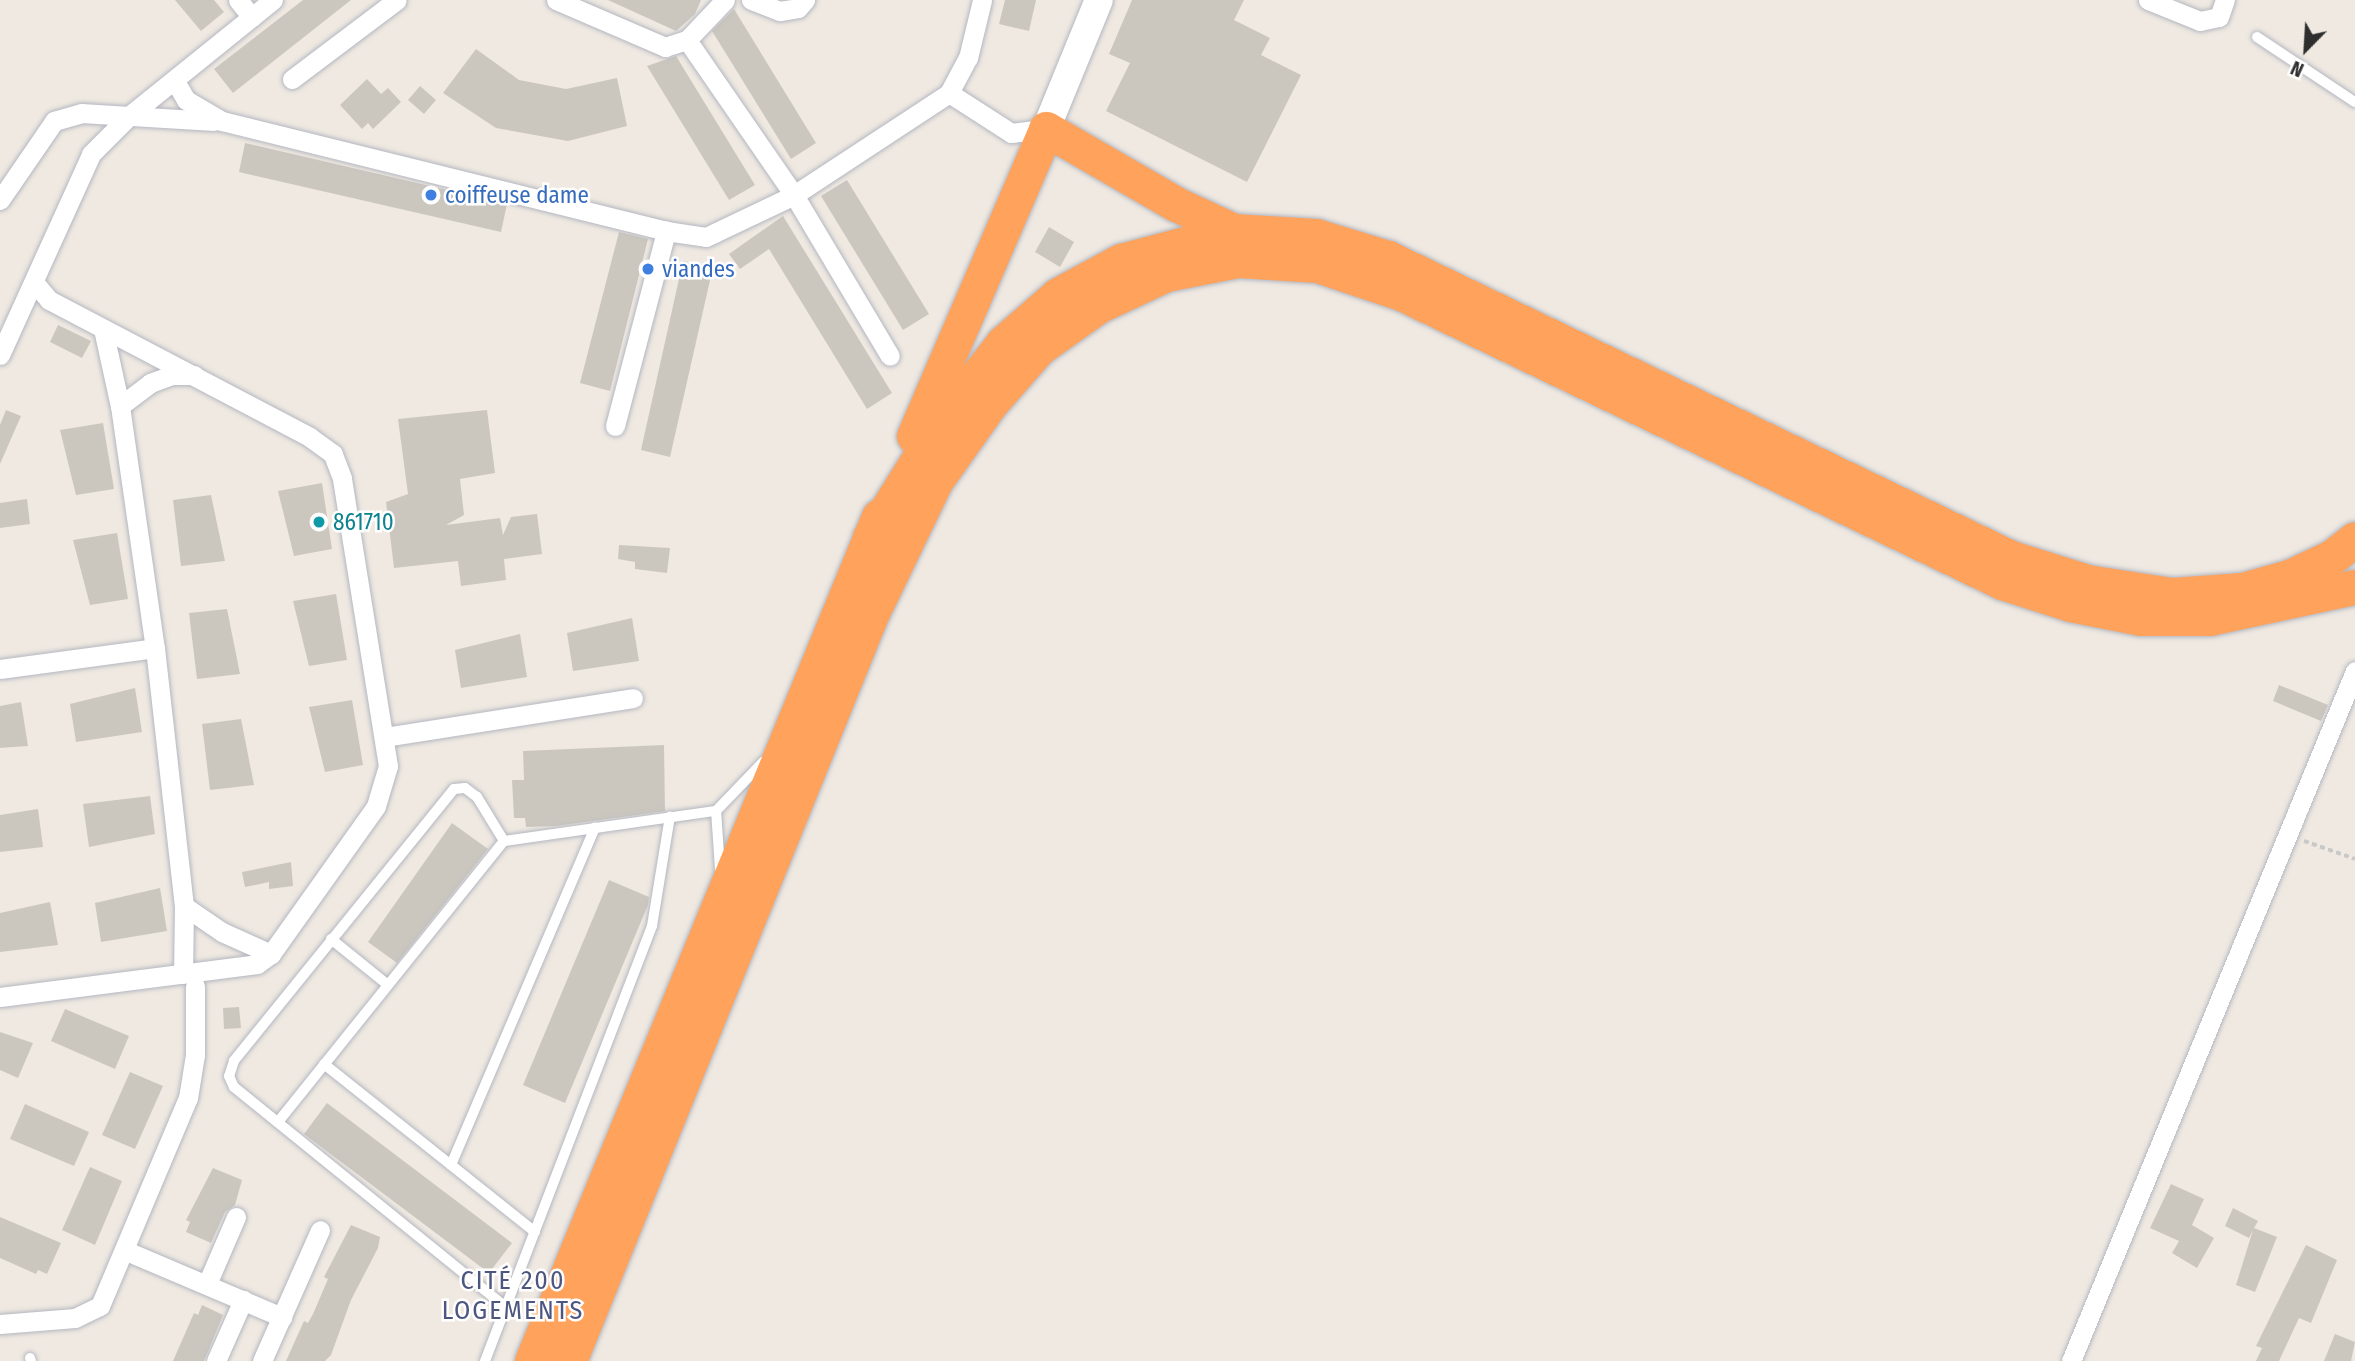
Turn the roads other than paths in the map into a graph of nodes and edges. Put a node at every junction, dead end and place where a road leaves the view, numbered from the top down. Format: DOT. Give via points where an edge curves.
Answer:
graph roads {
  1 [pos="238,0"];
  2 [pos="273,0"];
  3 [pos="397,0"];
  4 [pos="556,0"];
  5 [pos="724,0"];
  6 [pos="751,0"];
  7 [pos="806,0"];
  8 [pos="982,0"];
  9 [pos="1099,0"];
  10 [pos="2148,0"];
  11 [pos="2225,0"];
  12 [pos="252,18"];
  13 [pos="2257,37"];
  14 [pos="687,40"];
  15 [pos="292,79"];
  16 [pos="175,81"];
  17 [pos="949,93"];
  18 [pos="2355,102"];
  19 [pos="129,116"];
  20 [pos="222,121"];
  21 [pos="1046,129"];
  22 [pos="794,195"];
  23 [pos="0,200"];
  24 [pos="1234,230"];
  25 [pos="666,231"];
  26 [pos="34,282"];
  27 [pos="103,329"];
  28 [pos="0,355"];
  29 [pos="890,356"];
  30 [pos="195,375"];
  31 [pos="120,406"];
  32 [pos="615,426"];
  33 [pos="870,537"];
  34 [pos="2355,539"];
  35 [pos="2355,587"];
  36 [pos="155,648"];
  37 [pos="0,669"];
  38 [pos="2355,671"];
  39 [pos="633,698"];
  40 [pos="789,735"];
  41 [pos="385,737"];
  42 [pos="716,811"];
  43 [pos="670,816"];
  44 [pos="595,827"];
  45 [pos="504,841"];
  46 [pos="722,898"];
  47 [pos="184,906"];
  48 [pos="331,939"];
  49 [pos="271,954"];
  50 [pos="189,980"];
  51 [pos="388,985"];
  52 [pos="0,997"];
  53 [pos="324,1065"];
  54 [pos="278,1122"];
  55 [pos="452,1165"];
  56 [pos="236,1217"];
  57 [pos="320,1230"];
  58 [pos="535,1232"];
  59 [pos="124,1250"];
  60 [pos="206,1284"];
  61 [pos="243,1300"];
  62 [pos="506,1307"];
  63 [pos="282,1317"];
  64 [pos="0,1324"];
  65 [pos="216,1361"];
  66 [pos="262,1361"];
  67 [pos="485,1361"];
  68 [pos="532,1361"];
  69 [pos="569,1361"];
  70 [pos="2071,1361"];
  1 -- 12 [label="street"];
  2 -- 12 [label="street"];
  3 -- 15 [label="street"];
  4 -- 14 [label="street" via="656,45 673,46"];
  5 -- 14 [label="street"];
  6 -- 7 [label="street" via="780,11 798,8"];
  8 -- 17 [label="street" via="964,66"];
  9 -- 21 [label="street"];
  10 -- 11 [label="street" via="2200,21 2219,17"];
  12 -- 16 [label="street"];
  13 -- 18 [label="lane"];
  14 -- 22 [label="street"];
  16 -- 19 [label="street"];
  16 -- 20 [label="street" via="186,100"];
  17 -- 21 [label="street" via="1012,133"];
  17 -- 22 [label="street"];
  19 -- 20 [label="street"];
  19 -- 23 [label="street" via="82,113 54,121"];
  19 -- 26 [label="street" via="91,154"];
  20 -- 25 [label="street"];
  21 -- 24 [label="highway" via="1176,204"];
  21 -- 33 [label="highway"];
  22 -- 25 [label="street" via="722,233 706,237"];
  22 -- 29 [label="street"];
  24 -- 33 [label="highway" via="1121,261 1058,295 1003,343 943,419"];
  24 -- 34 [label="highway" via="1316,236 1388,258 2011,558 2087,582 2172,595 2242,590 2288,577 2332,557"];
  25 -- 32 [label="street"];
  26 -- 27 [label="street" via="49,300"];
  26 -- 28 [label="street"];
  27 -- 30 [label="street"];
  27 -- 31 [label="street"];
  30 -- 31 [label="street" via="172,375 150,383"];
  30 -- 41 [label="street" via="333,454 342,478"];
  31 -- 36 [label="street"];
  33 -- 40 [label="highway"];
  35 -- 69 [label="highway" via="2210,618 2140,618 2070,604 2002,582 1401,293 1317,265 1238,260 1166,274 1098,306 1039,348 990,404 936,480 870,617"];
  36 -- 37 [label="street"];
  36 -- 47 [label="street"];
  38 -- 70 [label="street"];
  39 -- 41 [label="street"];
  40 -- 42 [label="lane"];
  40 -- 46 [label="highway"];
  41 -- 49 [label="street" via="387,777 376,806"];
  42 -- 43 [label="lane"];
  42 -- 46 [label="lane"];
  43 -- 44 [label="lane"];
  43 -- 58 [label="lane" via="652,926"];
  44 -- 45 [label="lane"];
  44 -- 55 [label="lane"];
  45 -- 48 [label="lane" via="477,797 465,788 454,789"];
  45 -- 51 [label="lane"];
  46 -- 68 [label="highway"];
  47 -- 49 [label="street" via="222,932"];
  47 -- 50 [label="street"];
  48 -- 51 [label="lane"];
  48 -- 54 [label="lane" via="234,1061 229,1076 234,1087"];
  49 -- 50 [label="street" via="245,968"];
  50 -- 52 [label="street"];
  50 -- 59 [label="street" via="195,1055 188,1098"];
  51 -- 53 [label="lane"];
  53 -- 54 [label="lane"];
  53 -- 55 [label="lane"];
  54 -- 62 [label="lane"];
  55 -- 58 [label="lane"];
  56 -- 60 [label="street"];
  57 -- 63 [label="street"];
  58 -- 62 [label="lane"];
  59 -- 60 [label="street"];
  59 -- 64 [label="street" via="100,1306 89,1314"];
  60 -- 61 [label="street"];
  61 -- 63 [label="street"];
  61 -- 65 [label="street"];
  62 -- 67 [label="lane"];
  63 -- 66 [label="street"];
}
